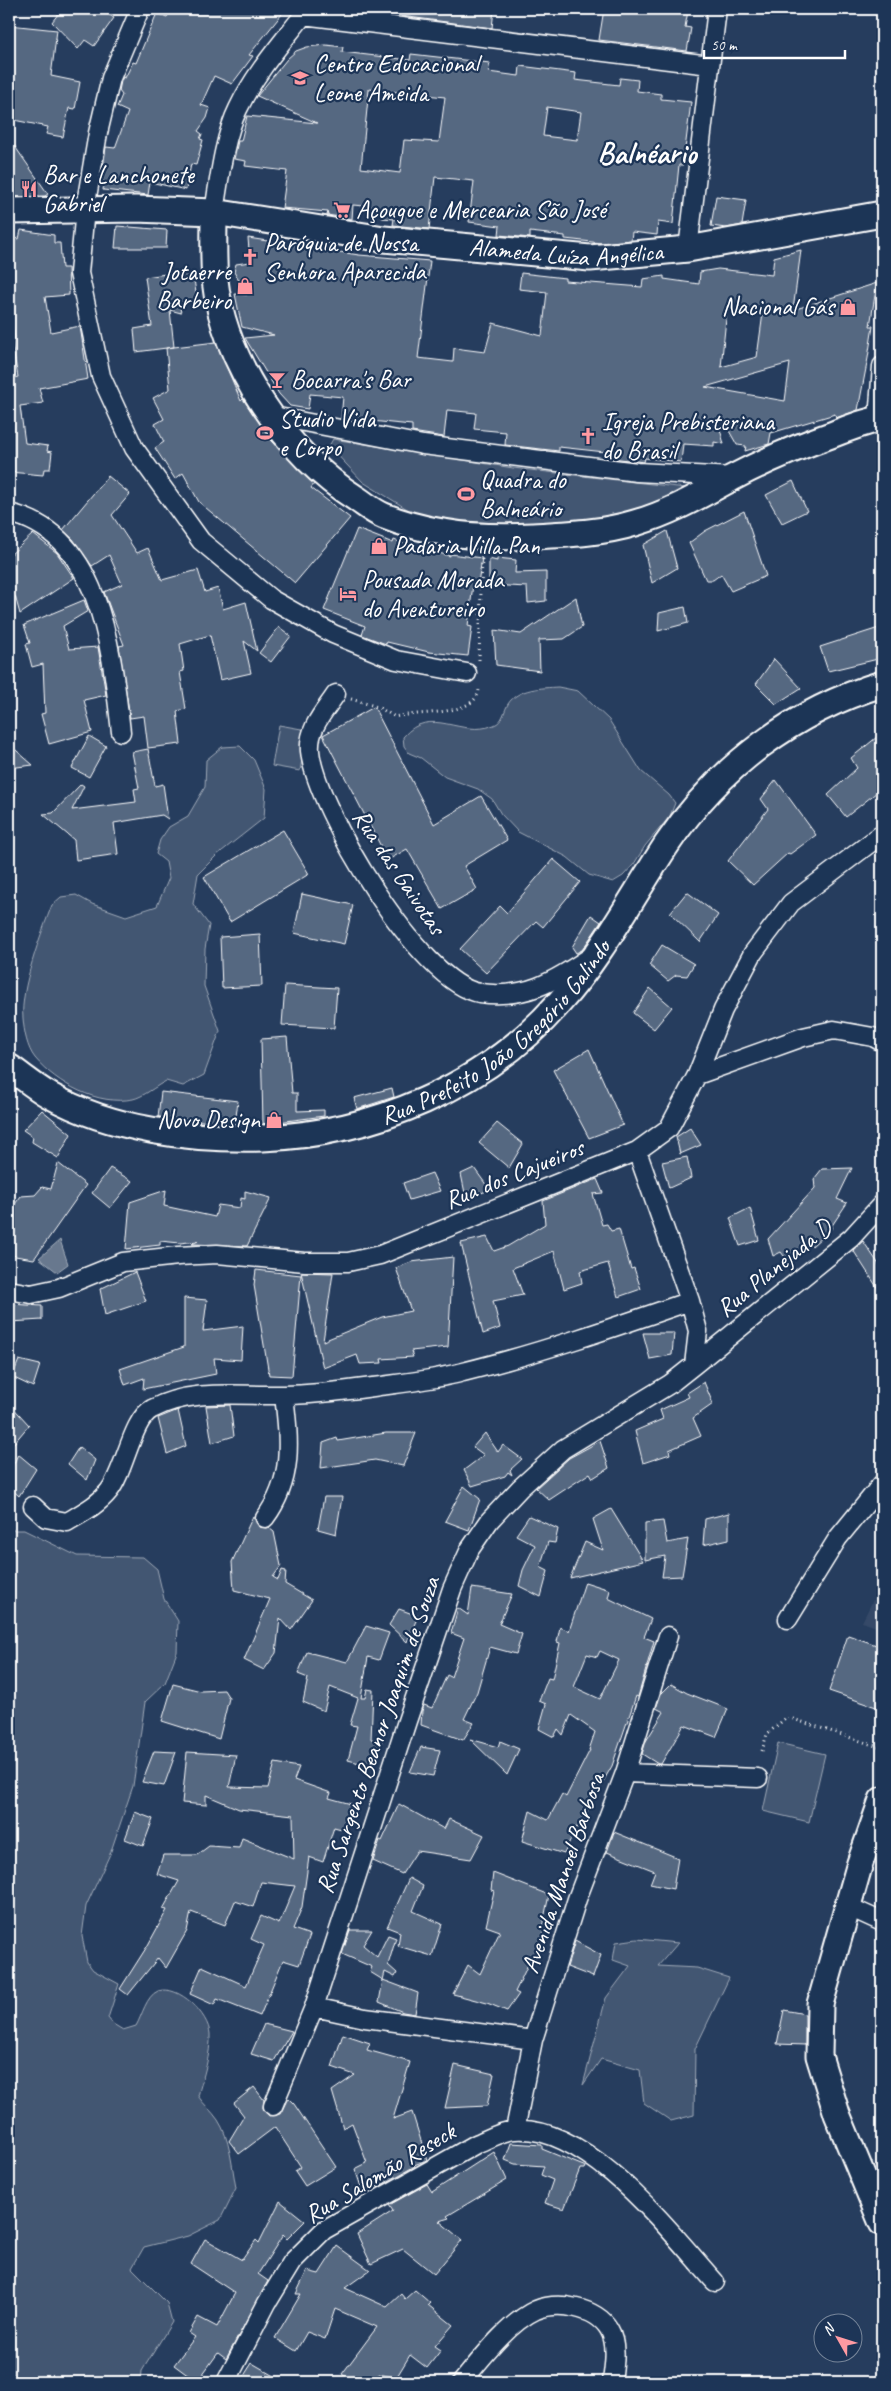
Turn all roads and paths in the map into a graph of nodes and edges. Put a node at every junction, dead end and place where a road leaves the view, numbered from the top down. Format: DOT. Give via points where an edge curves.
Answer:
graph roads {
  1 [pos="140,9"];
  2 [pos="717,9"];
  3 [pos="306,12"];
  4 [pos="710,65"];
  5 [pos="85,209"];
  6 [pos="9,211"];
  7 [pos="214,212"];
  8 [pos="882,214"];
  9 [pos="688,249"];
  10 [pos="882,366"];
  11 [pos="273,416"];
  12 [pos="880,419"];
  13 [pos="733,477"];
  14 [pos="9,513"];
  15 [pos="483,536"];
  16 [pos="475,672"];
  17 [pos="882,684"];
  18 [pos="336,694"];
  19 [pos="121,732"];
  20 [pos="882,834"];
  21 [pos="596,954"];
  22 [pos="882,1042"];
  23 [pos="9,1067"];
  24 [pos="697,1075"];
  25 [pos="637,1151"];
  26 [pos="882,1204"];
  27 [pos="9,1290"];
  28 [pos="690,1301"];
  29 [pos="694,1365"];
  30 [pos="284,1396"];
  31 [pos="882,1484"];
  32 [pos="33,1506"];
  33 [pos="266,1518"];
  34 [pos="788,1619"];
  35 [pos="668,1636"];
  36 [pos="882,1748"];
  37 [pos="762,1751"];
  38 [pos="625,1773"];
  39 [pos="758,1778"];
  40 [pos="882,1800"];
  41 [pos="847,1906"];
  42 [pos="882,1922"];
  43 [pos="314,2007"];
  44 [pos="533,2040"];
  45 [pos="273,2106"];
  46 [pos="515,2130"];
  47 [pos="882,2223"];
  48 [pos="715,2282"];
  49 [pos="226,2382"];
  50 [pos="462,2382"];
  51 [pos="612,2382"];
  1 -- 5 [label="street" via="111,78"];
  2 -- 4 [label="street"];
  3 -- 4 [label="street"];
  3 -- 7 [label="street" via="265,63 238,110"];
  4 -- 9 [label="street"];
  5 -- 6 [label="street, Alameda Luíza Angélica"];
  5 -- 7 [label="street, Alameda Luíza Angélica"];
  5 -- 16 [label="street" via="79,273 101,376 134,448 201,541 271,599 333,634 396,660"];
  7 -- 9 [label="street, Alameda Luíza Angélica" via="384,239 590,258"];
  7 -- 11 [label="street" via="215,280 224,319 234,349"];
  8 -- 9 [label="street, Alameda Luíza Angélica"];
  10 -- 12 [label="street"];
  11 -- 13 [label="street" via="423,445 637,472"];
  11 -- 15 [label="street" via="296,448 320,472 382,515 430,532"];
  12 -- 13 [label="street" via="797,447"];
  13 -- 15 [label="street" via="695,500 608,531 501,538"];
  14 -- 19 [label="street" via="44,527 60,540 82,570 104,621 112,655"];
  15 -- 16 [label="path"];
  16 -- 18 [label="path" via="478,698 460,709 395,717 378,707"];
  17 -- 21 [label="street, Rua Prefeito João Gregório Galindo" via="836,699 805,715 768,738 727,772 668,843"];
  18 -- 21 [label="street, Rua das Gaivotas" via="312,729 310,749 314,772 331,815 369,879 403,931 425,956 462,986 478,993 516,994 550,984"];
  20 -- 24 [label="street, Rua dos Cajueiros" via="792,903 753,953 722,1010"];
  21 -- 23 [label="street, Rua Prefeito João Gregório Galindo" via="559,1004 521,1042 476,1074 374,1120 332,1129 293,1136 228,1139 161,1132 99,1116 49,1095"];
  22 -- 24 [label="street" via="873,1036 834,1030 762,1051"];
  24 -- 25 [label="street, Rua dos Cajueiros" via="669,1128"];
  25 -- 27 [label="street, Rua dos Cajueiros" via="380,1255 348,1262 305,1262 216,1254 178,1256 123,1262 59,1288 30,1294"];
  25 -- 28 [label="street"];
  26 -- 29 [label="street, Rua Planejada D" via="851,1238"];
  28 -- 29 [label="street" via="698,1331"];
  28 -- 30 [label="street" via="461,1373"];
  29 -- 43 [label="street, Rua Sargento Beanor Joaquim de Souza" via="670,1384 563,1449 490,1520 470,1549 452,1589 406,1721"];
  30 -- 32 [label="street" via="213,1395 177,1399 150,1410 134,1430 126,1458 110,1491 92,1508 67,1522 46,1518"];
  30 -- 33 [label="street" via="289,1447 281,1492"];
  31 -- 34 [label="street" via="838,1538"];
  35 -- 38 [label="street, Avenida Manoel Barbosa"];
  36 -- 37 [label="path" via="787,1717 767,1734"];
  38 -- 39 [label="street"];
  38 -- 44 [label="street, Avenida Manoel Barbosa" via="577,1898"];
  40 -- 41 [label="street"];
  41 -- 42 [label="street"];
  41 -- 47 [label="street" via="820,2004 819,2056 837,2114"];
  43 -- 44 [label="street" via="364,2018"];
  43 -- 45 [label="street, Rua Sargento Beanor Joaquim de Souza"];
  44 -- 46 [label="street, Avenida Manoel Barbosa"];
  46 -- 48 [label="street" via="551,2135 579,2148 609,2170 638,2197"];
  46 -- 49 [label="street, Rua Salomão Reseck" via="476,2144 324,2230 292,2262"];
  50 -- 51 [label="street" via="511,2327 536,2310 562,2304 591,2313 609,2329 614,2347"];
}
